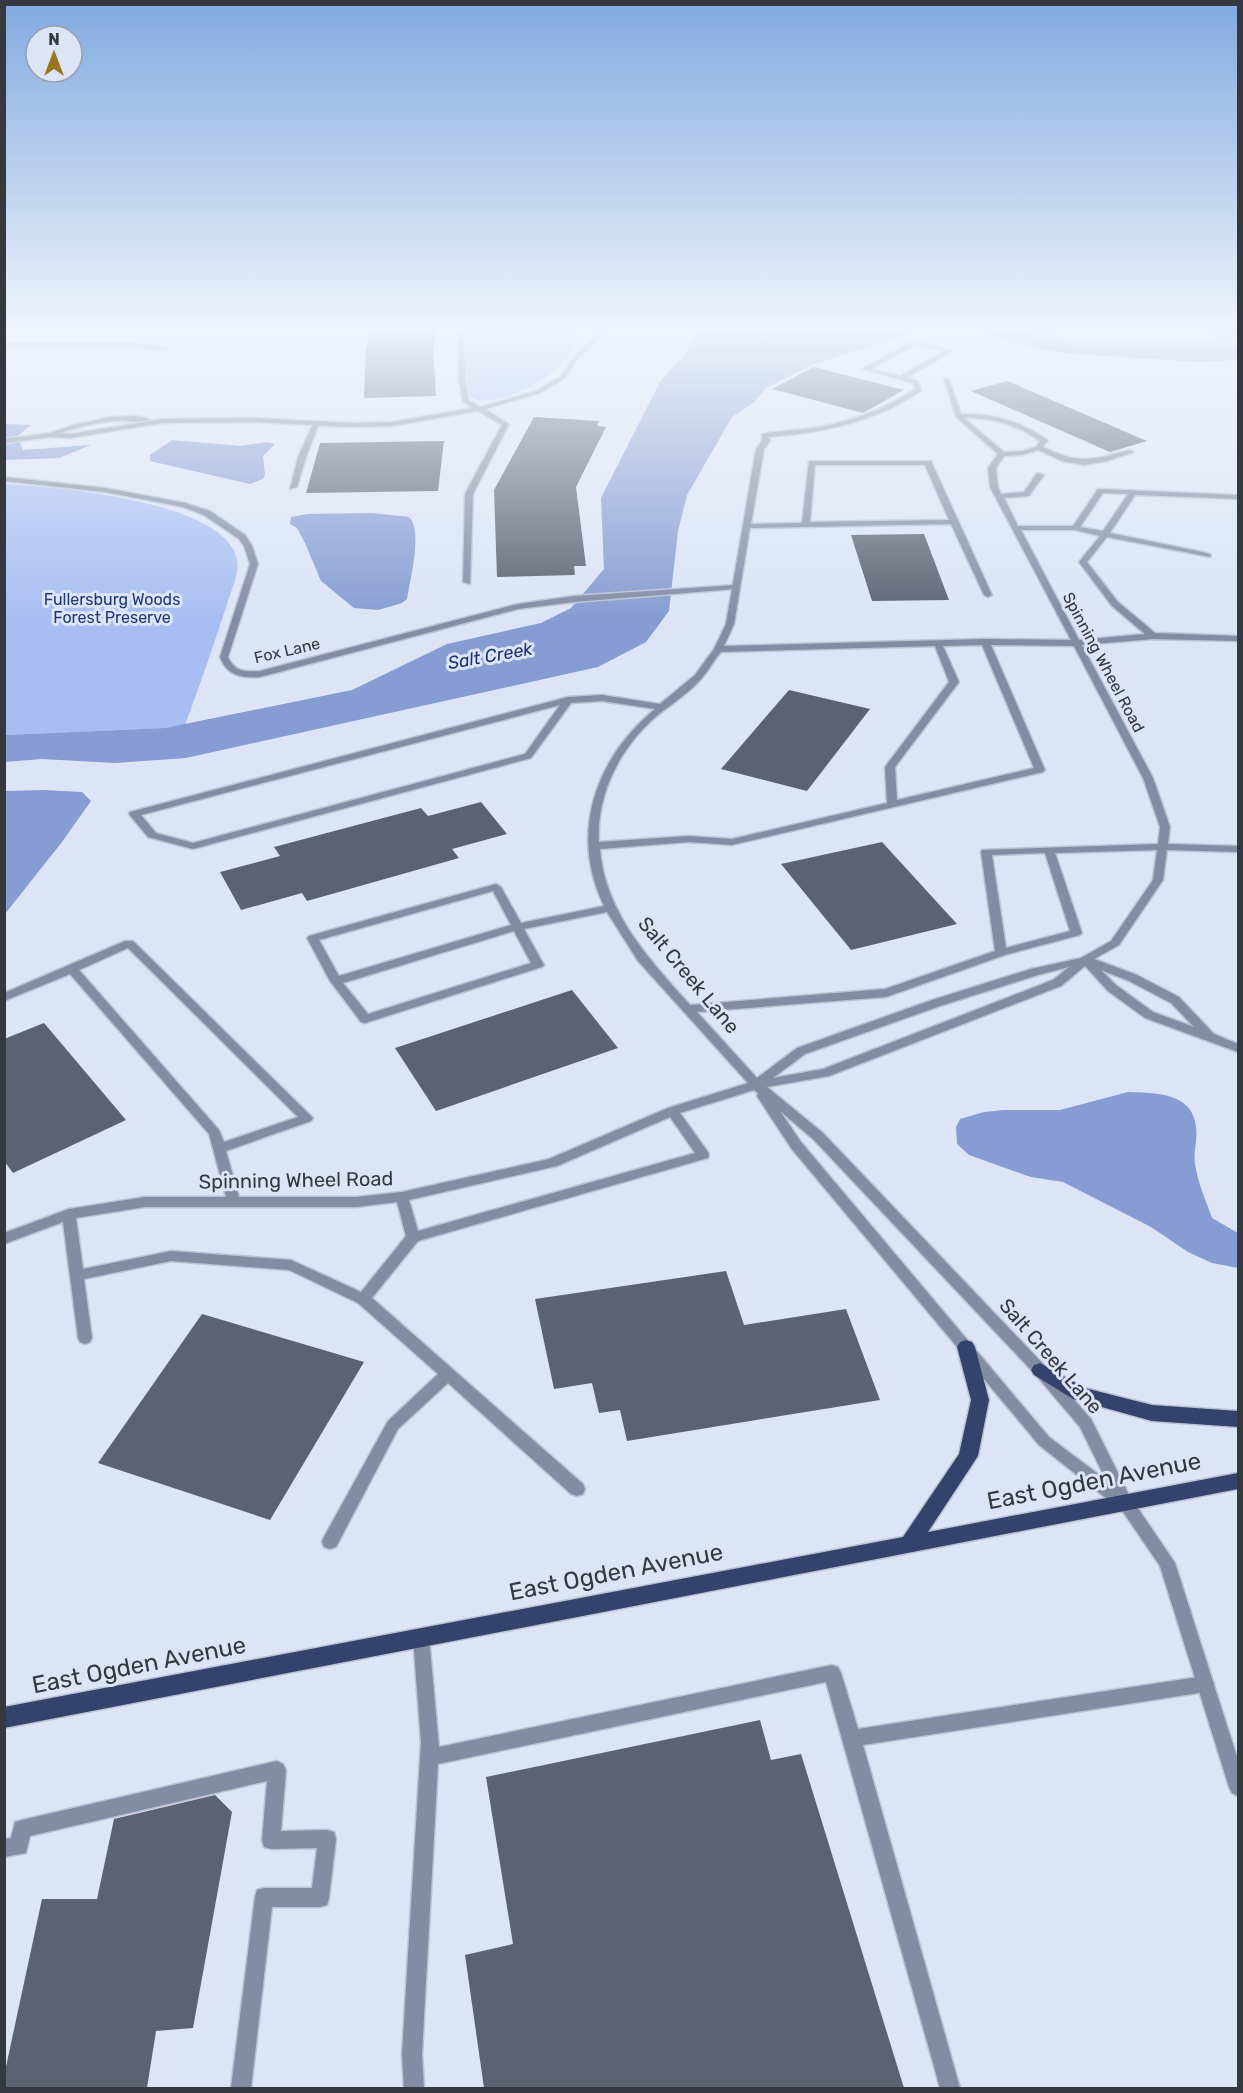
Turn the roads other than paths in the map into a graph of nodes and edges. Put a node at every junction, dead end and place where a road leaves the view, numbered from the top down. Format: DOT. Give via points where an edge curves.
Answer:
graph roads {
  1 [pos="316,424"];
  2 [pos="140,425"];
  3 [pos="506,425"];
  4 [pos="837,425"];
  5 [pos="968,425"];
  6 [pos="1016,425"];
  7 [pos="4,441"];
  8 [pos="1039,448"];
  9 [pos="1130,452"];
  10 [pos="1002,454"];
  11 [pos="1040,475"];
  12 [pos="4,479"];
  13 [pos="293,487"];
  14 [pos="1133,492"];
  15 [pos="999,496"];
  16 [pos="1239,497"];
  17 [pos="954,522"];
  18 [pos="806,525"];
  19 [pos="746,526"];
  20 [pos="1015,528"];
  21 [pos="1075,528"];
  22 [pos="1105,535"];
  23 [pos="1207,555"];
  24 [pos="467,582"];
  25 [pos="735,587"];
  26 [pos="988,595"];
  27 [pos="1152,636"];
  28 [pos="1239,639"];
  29 [pos="985,642"];
  30 [pos="938,643"];
  31 [pos="1075,643"];
  32 [pos="718,649"];
  33 [pos="568,700"];
  34 [pos="663,706"];
  35 [pos="892,805"];
  36 [pos="594,846"];
  37 [pos="1162,847"];
  38 [pos="1239,849"];
  39 [pos="1049,850"];
  40 [pos="611,908"];
  41 [pos="517,927"];
  42 [pos="1001,953"];
  43 [pos="1084,960"];
  44 [pos="72,969"];
  45 [pos="336,981"];
  46 [pos="4,997"];
  47 [pos="688,1009"];
  48 [pos="1210,1037"];
  49 [pos="1239,1048"];
  50 [pos="756,1084"];
  51 [pos="672,1111"];
  52 [pos="220,1148"];
  53 [pos="402,1197"];
  54 [pos="234,1202"];
  55 [pos="69,1214"];
  56 [pos="414,1237"];
  57 [pos="4,1239"];
  58 [pos="77,1275"];
  59 [pos="363,1299"];
  60 [pos="85,1338"];
  61 [pos="966,1347"];
  62 [pos="1040,1370"];
  63 [pos="448,1374"];
  64 [pos="1239,1419"];
  65 [pos="1239,1481"];
  66 [pos="577,1490"];
  67 [pos="1125,1503"];
  68 [pos="330,1542"];
  69 [pos="909,1544"];
  70 [pos="421,1637"];
  71 [pos="1205,1684"];
  72 [pos="4,1718"];
  73 [pos="852,1738"];
  74 [pos="430,1757"];
  75 [pos="1239,1787"];
  76 [pos="4,1848"];
  77 [pos="241,2088"];
  78 [pos="414,2088"];
  79 [pos="950,2088"];
  1 -- 13 [label="street"];
  2 -- 7 [label="street"];
  3 -- 24 [label="street" via="470,494"];
  4 -- 19 [label="street, Salt Creek Lane" via="800,433 764,435 766,441 760,449"];
  5 -- 10 [label="street"];
  6 -- 8 [label="street" via="1044,440"];
  8 -- 9 [label="street" via="1073,463 1087,464"];
  8 -- 10 [label="street"];
  10 -- 15 [label="street, Spinning Wheel Road" via="992,468"];
  11 -- 15 [label="street" via="1026,494"];
  12 -- 25 [label="street, Fox Lane" via="105,490 185,505 207,513 242,537 254,564 224,657 232,671 243,675 278,670 518,607"];
  14 -- 16 [label="street"];
  14 -- 21 [label="street" via="1101,490"];
  14 -- 22 [label="street"];
  15 -- 20 [label="street, Spinning Wheel Road"];
  17 -- 18 [label="street"];
  17 -- 18 [label="street" via="928,463 812,464"];
  17 -- 26 [label="street"];
  18 -- 19 [label="street"];
  19 -- 25 [label="street, Salt Creek Lane"];
  20 -- 21 [label="street"];
  20 -- 31 [label="street, Spinning Wheel Road"];
  21 -- 22 [label="street"];
  22 -- 23 [label="street"];
  22 -- 27 [label="street" via="1083,562 1115,604"];
  25 -- 32 [label="street, Salt Creek Lane" via="730,624"];
  27 -- 28 [label="street"];
  27 -- 31 [label="street"];
  29 -- 30 [label="street"];
  29 -- 31 [label="street"];
  29 -- 35 [label="street" via="1040,770"];
  30 -- 32 [label="street"];
  30 -- 35 [label="street" via="954,682 890,767"];
  31 -- 37 [label="street, Spinning Wheel Road" via="1148,778 1165,827"];
  32 -- 34 [label="street, Salt Creek Lane" via="698,677"];
  33 -- 33 [label="street" via="556,703 134,814 152,835 193,846 528,756"];
  33 -- 34 [label="street" via="602,698"];
  34 -- 36 [label="street, Salt Creek Lane" via="629,739 605,778 593,825"];
  35 -- 36 [label="street" via="732,842 689,839"];
  36 -- 40 [label="street, Salt Creek Lane" via="596,868"];
  37 -- 38 [label="street"];
  37 -- 39 [label="street"];
  37 -- 43 [label="street, Spinning Wheel Road" via="1158,880 1115,943"];
  39 -- 42 [label="street" via="1076,933"];
  39 -- 42 [label="street" via="986,852"];
  40 -- 41 [label="street"];
  40 -- 47 [label="street, Salt Creek Lane" via="642,959"];
  41 -- 45 [label="street"];
  41 -- 45 [label="street" via="537,965 365,1019"];
  41 -- 45 [label="street" via="496,887 313,938"];
  42 -- 47 [label="street" via="886,993"];
  43 -- 48 [label="street" via="1112,988 1149,1015"];
  43 -- 48 [label="street" via="1133,978 1175,1000"];
  43 -- 50 [label="street, Spinning Wheel Road" via="958,996 801,1051"];
  43 -- 50 [label="street, Spinning Wheel Road" via="1057,983 825,1073"];
  44 -- 46 [label="street"];
  44 -- 52 [label="street" via="215,1133"];
  44 -- 52 [label="street" via="129,943 307,1118"];
  47 -- 50 [label="street, Salt Creek Lane"];
  48 -- 49 [label="street"];
  50 -- 51 [label="street, Spinning Wheel Road"];
  50 -- 61 [label="street, Salt Creek Lane" via="796,1145"];
  50 -- 62 [label="street, Salt Creek Lane" via="818,1136"];
  51 -- 53 [label="street, Spinning Wheel Road" via="552,1163"];
  51 -- 56 [label="street" via="704,1155"];
  52 -- 54 [label="street"];
  53 -- 54 [label="street, Spinning Wheel Road" via="356,1202"];
  53 -- 56 [label="street"];
  54 -- 55 [label="street, Spinning Wheel Road" via="146,1202"];
  55 -- 57 [label="street, Spinning Wheel Road"];
  55 -- 58 [label="street"];
  56 -- 59 [label="street"];
  58 -- 59 [label="street" via="171,1256 291,1265"];
  58 -- 60 [label="street"];
  59 -- 63 [label="street"];
  61 -- 67 [label="street, Salt Creek Lane" via="1044,1441"];
  61 -- 69 [label="main road" via="980,1400 968,1456"];
  62 -- 64 [label="main road" via="1080,1394 1152,1413"];
  62 -- 67 [label="street, Salt Creek Lane" via="1086,1423"];
  63 -- 66 [label="street"];
  63 -- 68 [label="street" via="393,1425"];
  65 -- 67 [label="main road, East Ogden Avenue"];
  67 -- 69 [label="main road, East Ogden Avenue"];
  67 -- 71 [label="street" via="1167,1563"];
  69 -- 70 [label="main road, East Ogden Avenue"];
  70 -- 72 [label="main road, East Ogden Avenue"];
  70 -- 74 [label="street"];
  71 -- 73 [label="street"];
  71 -- 75 [label="street"];
  73 -- 74 [label="street" via="832,1673"];
  73 -- 79 [label="street"];
  74 -- 78 [label="street" via="412,2054"];
  76 -- 77 [label="street" via="19,1846 22,1830 277,1770 271,1840 327,1839 320,1898 264,1897"];
}
